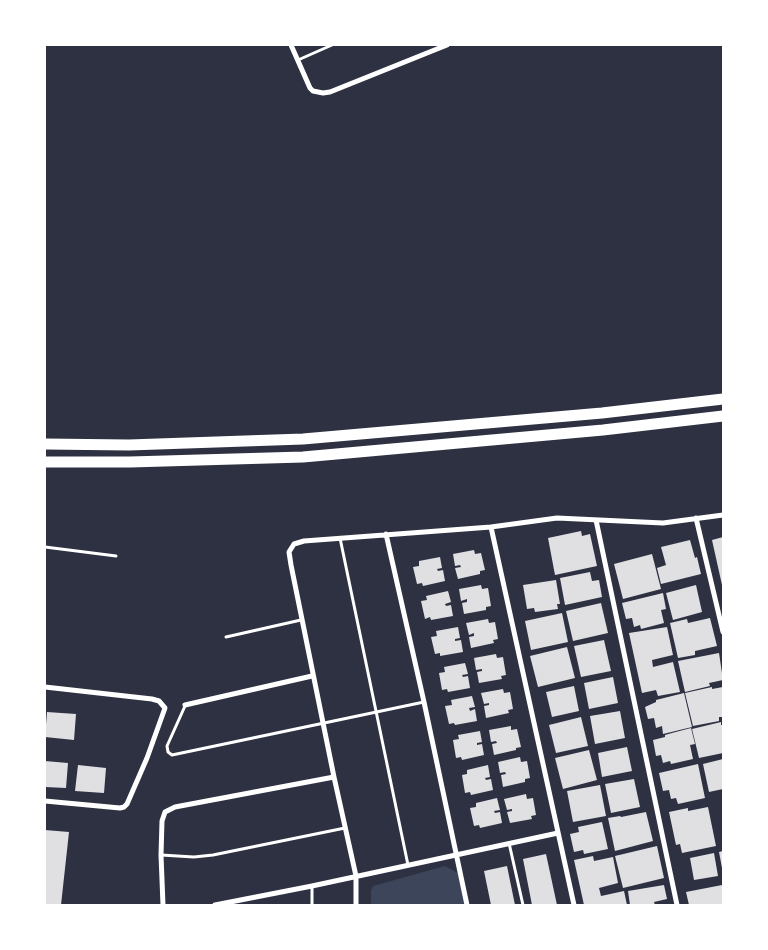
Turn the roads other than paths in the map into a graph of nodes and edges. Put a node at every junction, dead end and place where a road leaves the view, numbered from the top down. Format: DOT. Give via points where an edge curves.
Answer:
graph roads {
  1 [pos="291,45"];
  2 [pos="332,45"];
  3 [pos="447,45"];
  4 [pos="297,60"];
  5 [pos="723,399"];
  6 [pos="723,416"];
  7 [pos="45,444"];
  8 [pos="45,462"];
  9 [pos="723,515"];
  10 [pos="696,518"];
  11 [pos="596,520"];
  12 [pos="491,527"];
  13 [pos="386,534"];
  14 [pos="340,538"];
  15 [pos="45,547"];
  16 [pos="116,556"];
  17 [pos="721,617"];
  18 [pos="301,620"];
  19 [pos="723,632"];
  20 [pos="226,637"];
  21 [pos="312,676"];
  22 [pos="45,687"];
  23 [pos="424,702"];
  24 [pos="185,705"];
  25 [pos="376,712"];
  26 [pos="323,722"];
  27 [pos="334,777"];
  28 [pos="45,801"];
  29 [pos="345,828"];
  30 [pos="558,833"];
  31 [pos="510,843"];
  32 [pos="161,855"];
  33 [pos="456,855"];
  34 [pos="408,865"];
  35 [pos="356,876"];
  36 [pos="312,886"];
  37 [pos="258,897"];
  38 [pos="163,905"];
  39 [pos="215,905"];
  40 [pos="258,905"];
  41 [pos="312,905"];
  42 [pos="356,905"];
  43 [pos="467,905"];
  44 [pos="523,905"];
  45 [pos="574,905"];
  46 [pos="677,905"];
  1 -- 4 [label="street"];
  2 -- 4 [label="lane"];
  3 -- 4 [label="street" via="323,93 310,88"];
  5 -- 7 [label="highway" via="602,414 303,438 130,445"];
  6 -- 8 [label="highway" via="326,455 237,460"];
  9 -- 10 [label="street"];
  10 -- 11 [label="street" via="663,522"];
  10 -- 17 [label="street"];
  11 -- 12 [label="street" via="557,518"];
  11 -- 46 [label="street"];
  12 -- 13 [label="street"];
  12 -- 30 [label="street"];
  13 -- 14 [label="street"];
  13 -- 23 [label="street"];
  14 -- 18 [label="street" via="304,540 294,544 289,552"];
  14 -- 25 [label="lane"];
  15 -- 16 [label="lane"];
  17 -- 19 [label="street"];
  18 -- 20 [label="lane"];
  18 -- 21 [label="street"];
  21 -- 24 [label="street"];
  21 -- 26 [label="street"];
  22 -- 28 [label="street" via="152,699 165,708 127,804 120,808"];
  23 -- 25 [label="lane"];
  23 -- 33 [label="street"];
  24 -- 26 [label="lane" via="167,746 172,756"];
  25 -- 26 [label="lane"];
  25 -- 34 [label="lane"];
  26 -- 27 [label="street"];
  27 -- 29 [label="street"];
  27 -- 32 [label="street" via="169,809 162,815"];
  29 -- 32 [label="lane" via="213,855"];
  29 -- 35 [label="street"];
  30 -- 31 [label="street"];
  30 -- 45 [label="street"];
  31 -- 33 [label="street"];
  31 -- 44 [label="lane"];
  32 -- 38 [label="street"];
  33 -- 34 [label="street"];
  33 -- 43 [label="street"];
  34 -- 35 [label="street"];
  35 -- 36 [label="street"];
  35 -- 42 [label="street"];
  36 -- 37 [label="street"];
  36 -- 41 [label="lane"];
  37 -- 39 [label="street"];
  37 -- 40 [label="street"];
}
